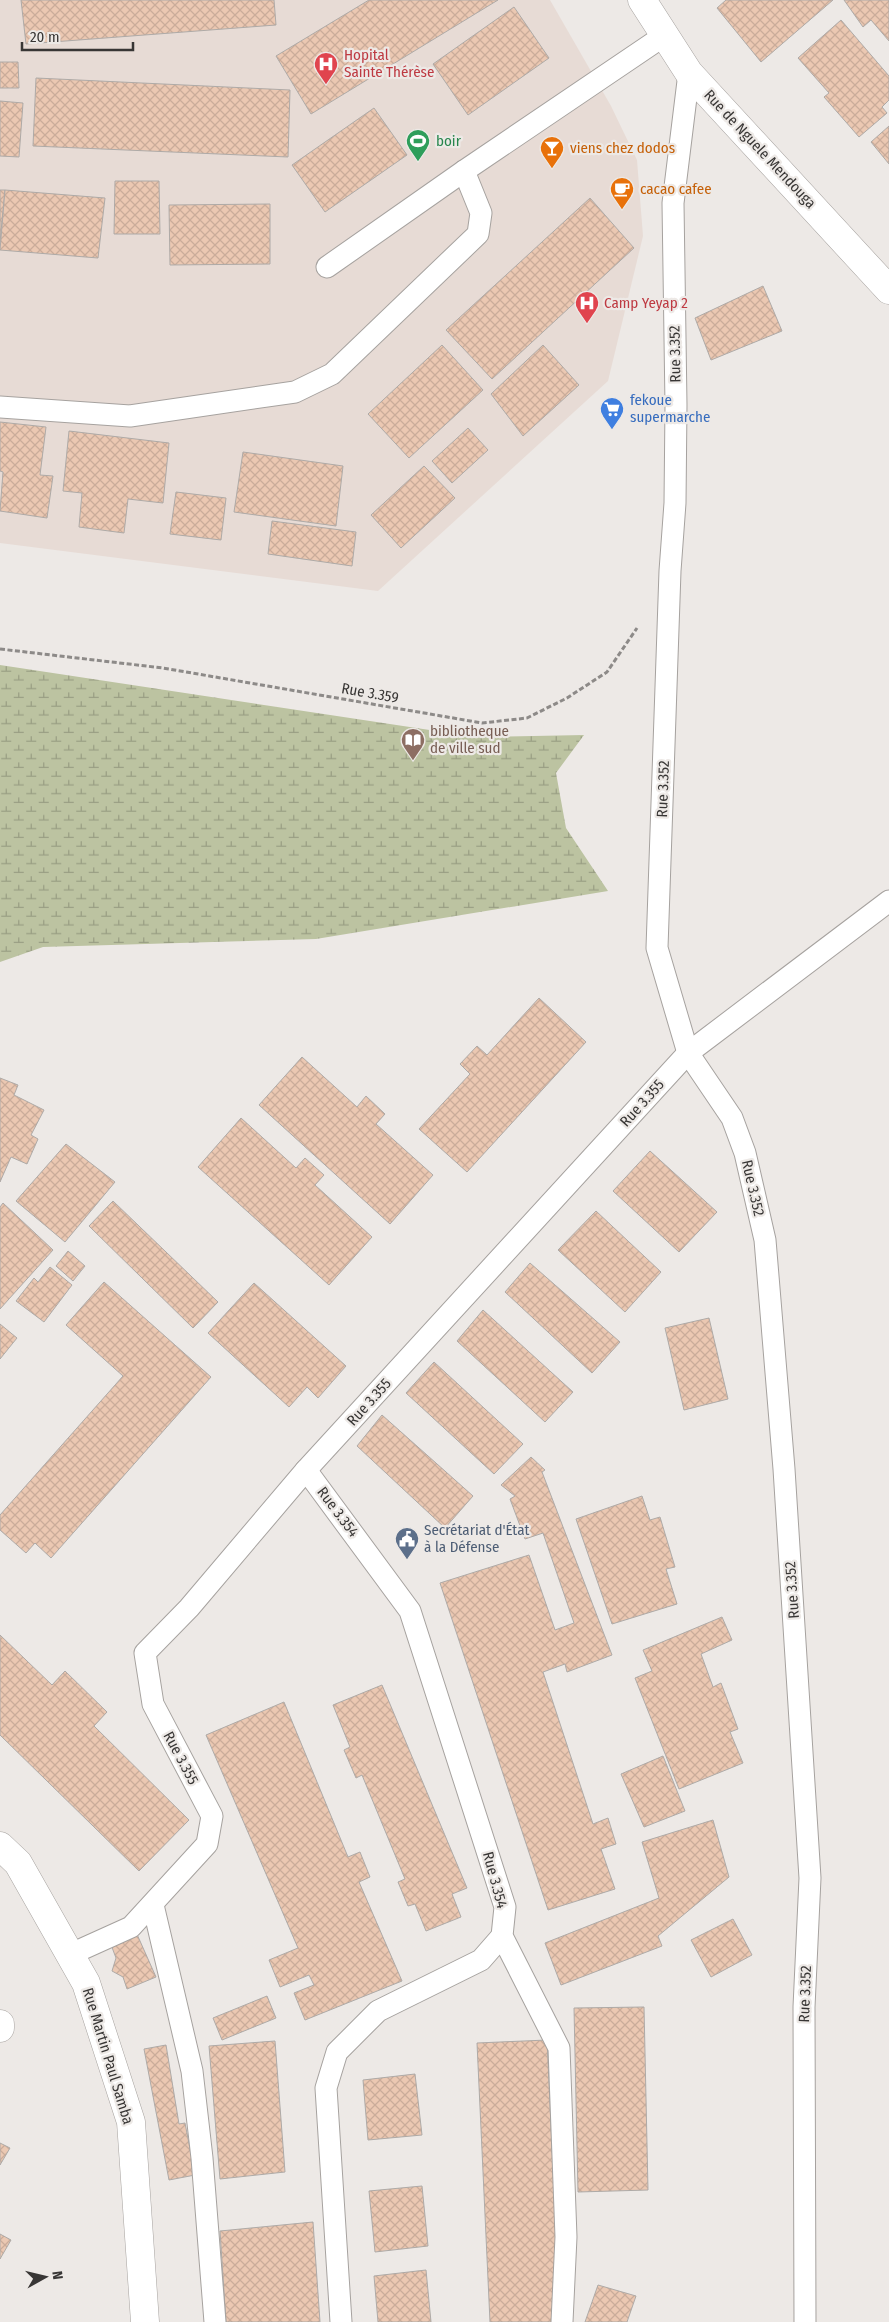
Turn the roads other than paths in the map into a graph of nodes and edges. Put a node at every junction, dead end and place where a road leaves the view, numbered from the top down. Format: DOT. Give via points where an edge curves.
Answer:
graph roads {
  1 [pos="642,0"];
  2 [pos="666,36"];
  3 [pos="689,73"];
  4 [pos="464,171"];
  5 [pos="327,267"];
  6 [pos="889,290"];
  7 [pos="0,407"];
  8 [pos="889,901"];
  9 [pos="688,1053"];
  10 [pos="306,1470"];
  11 [pos="0,1846"];
  12 [pos="154,1905"];
  13 [pos="502,1936"];
  14 [pos="69,1955"];
  15 [pos="145,2322"];
  16 [pos="215,2322"];
  17 [pos="340,2322"];
  18 [pos="562,2322"];
  19 [pos="805,2322"];
  1 -- 2 [label="main road, Rue de Nguele Mendouga"];
  2 -- 3 [label="main road, Rue de Nguele Mendouga"];
  2 -- 4 [label="lane"];
  3 -- 6 [label="main road, Rue de Nguele Mendouga"];
  3 -- 9 [label="lane, Rue 3.352" via="673,203 675,503 657,948"];
  4 -- 5 [label="lane"];
  4 -- 7 [label="lane" via="481,213 478,234 332,374 295,392 130,416"];
  8 -- 9 [label="lane, Rue 3.355"];
  9 -- 10 [label="lane, Rue 3.355"];
  9 -- 19 [label="lane, Rue 3.352" via="732,1118 745,1153 765,1240 784,1469 810,1878 804,2006"];
  10 -- 12 [label="lane, Rue 3.355" via="189,1608 145,1653 153,1704 212,1816 208,1844"];
  10 -- 13 [label="lane, Rue 3.354" via="410,1611 505,1907"];
  11 -- 14 [label="main road, Rue Martin Paul Samba" via="18,1863"];
  12 -- 14 [label="lane, Rue 3.355" via="131,1927"];
  12 -- 16 [label="lane" via="192,2071"];
  13 -- 17 [label="lane" via="481,1960 378,2011 337,2052 326,2088"];
  13 -- 18 [label="lane" via="560,2048 566,2238"];
  14 -- 15 [label="main road, Rue Martin Paul Samba" via="86,1983 131,2122"];
}
